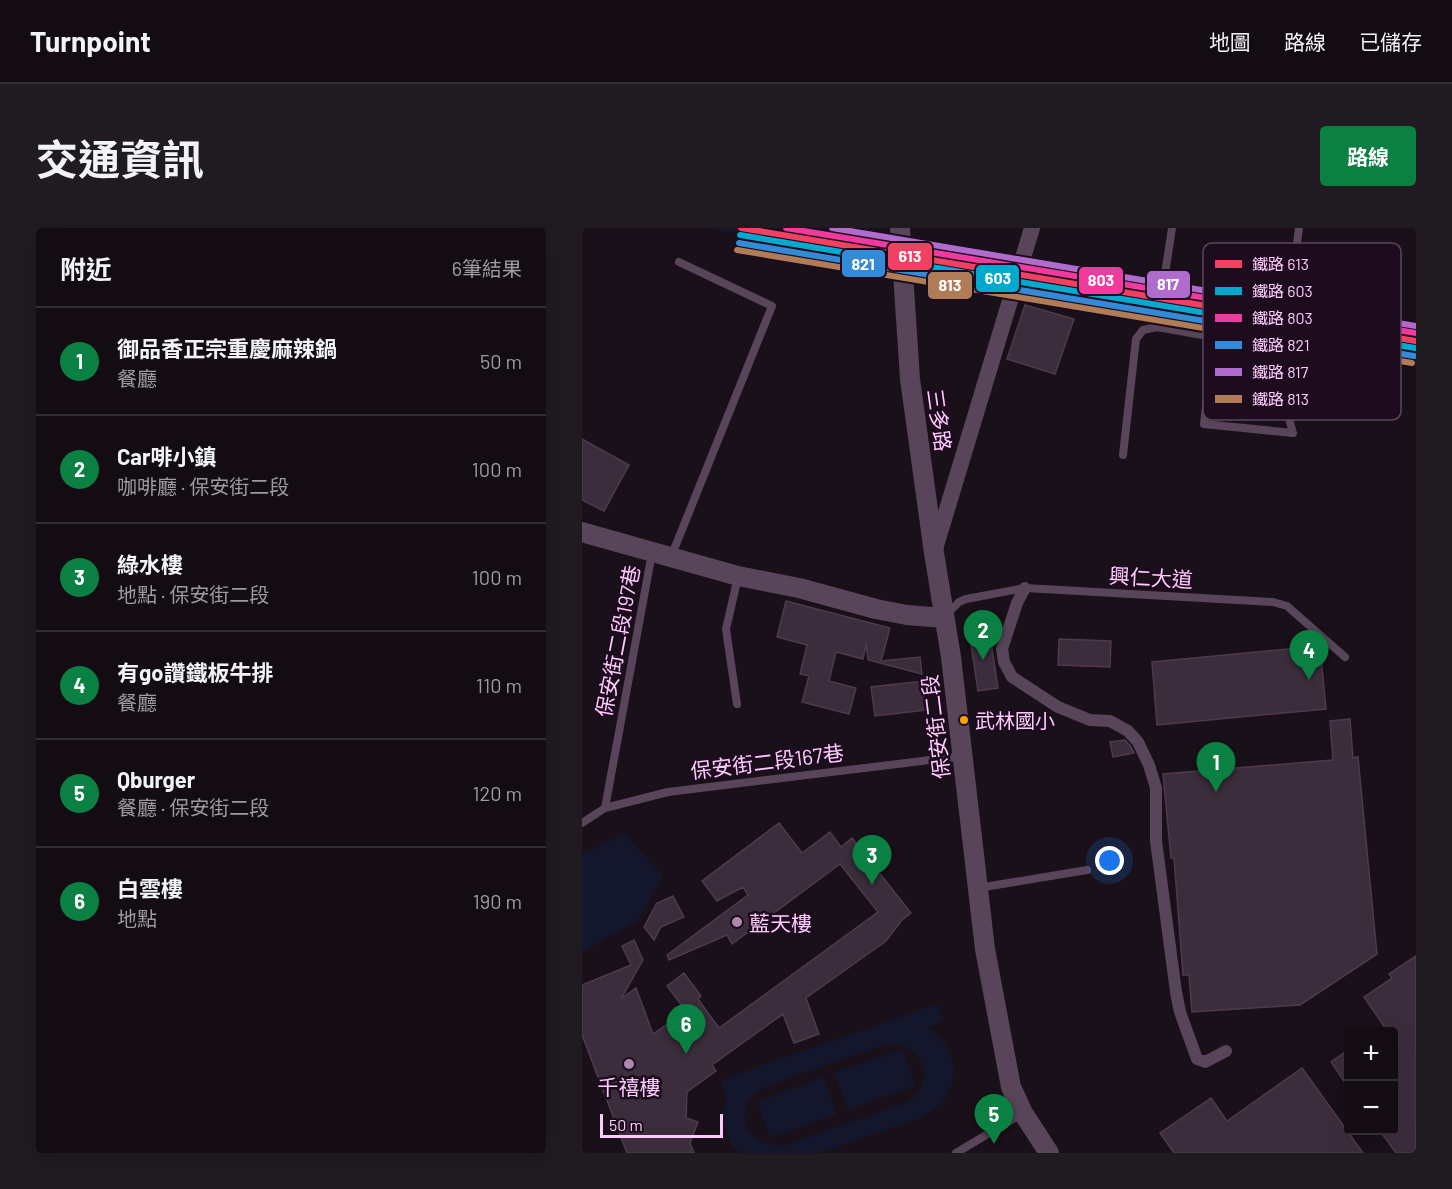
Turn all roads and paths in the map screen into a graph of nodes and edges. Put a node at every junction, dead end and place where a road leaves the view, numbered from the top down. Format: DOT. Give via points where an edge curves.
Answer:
graph roads {
  1 [pos="900,228"];
  2 [pos="1032,228"];
  3 [pos="1172,228"];
  4 [pos="1299,228"];
  5 [pos="1297,243"];
  6 [pos="679,262"];
  7 [pos="1157,327"];
  8 [pos="1203,336"];
  9 [pos="1204,420"];
  10 [pos="1289,420"];
  11 [pos="1123,454"];
  12 [pos="595,536"];
  13 [pos="934,553"];
  14 [pos="662,555"];
  15 [pos="738,576"];
  16 [pos="1025,588"];
  17 [pos="944,618"];
  18 [pos="1345,657"];
  19 [pos="737,704"];
  20 [pos="963,756"];
  21 [pos="605,807"];
  22 [pos="582,823"];
  23 [pos="1088,870"];
  24 [pos="978,888"];
  25 [pos="1226,1051"];
  26 [pos="1023,1113"];
  27 [pos="956,1153"];
  28 [pos="1049,1153"];
  1 -- 13 [label="street, 三多路" via="910,379"];
  2 -- 13 [label="street"];
  3 -- 7 [label="lane"];
  4 -- 5 [label="lane"];
  6 -- 14 [label="lane, 保安街二段197巷" via="772,306"];
  7 -- 8 [label="lane"];
  7 -- 11 [label="lane" via="1143,330 1136,339"];
  9 -- 10 [label="lane" via="1204,424 1293,433"];
  12 -- 14 [label="street"];
  13 -- 17 [label="street, 三多路"];
  14 -- 15 [label="street"];
  14 -- 21 [label="lane, 保安街二段197巷"];
  15 -- 17 [label="street" via="886,611"];
  15 -- 19 [label="lane" via="726,629"];
  16 -- 17 [label="lane, 興仁大道" via="959,602"];
  16 -- 18 [label="lane, 興仁大道" via="1273,602 1287,606"];
  16 -- 25 [label="street" via="1002,649 1004,662 1012,676 1058,707 1090,720 1110,721 1138,742 1156,788 1157,852 1180,1012 1197,1059 1205,1062"];
  17 -- 20 [label="street, 保安街二段"];
  20 -- 21 [label="lane, 保安街二段167巷" via="668,792"];
  20 -- 24 [label="street, 保安街二段"];
  21 -- 22 [label="lane, 保安街二段167巷"];
  23 -- 24 [label="lane"];
  24 -- 26 [label="street, 保安街二段" via="1003,1051 1011,1087"];
  26 -- 27 [label="lane"];
  26 -- 28 [label="street, 保安街二段"];
}
